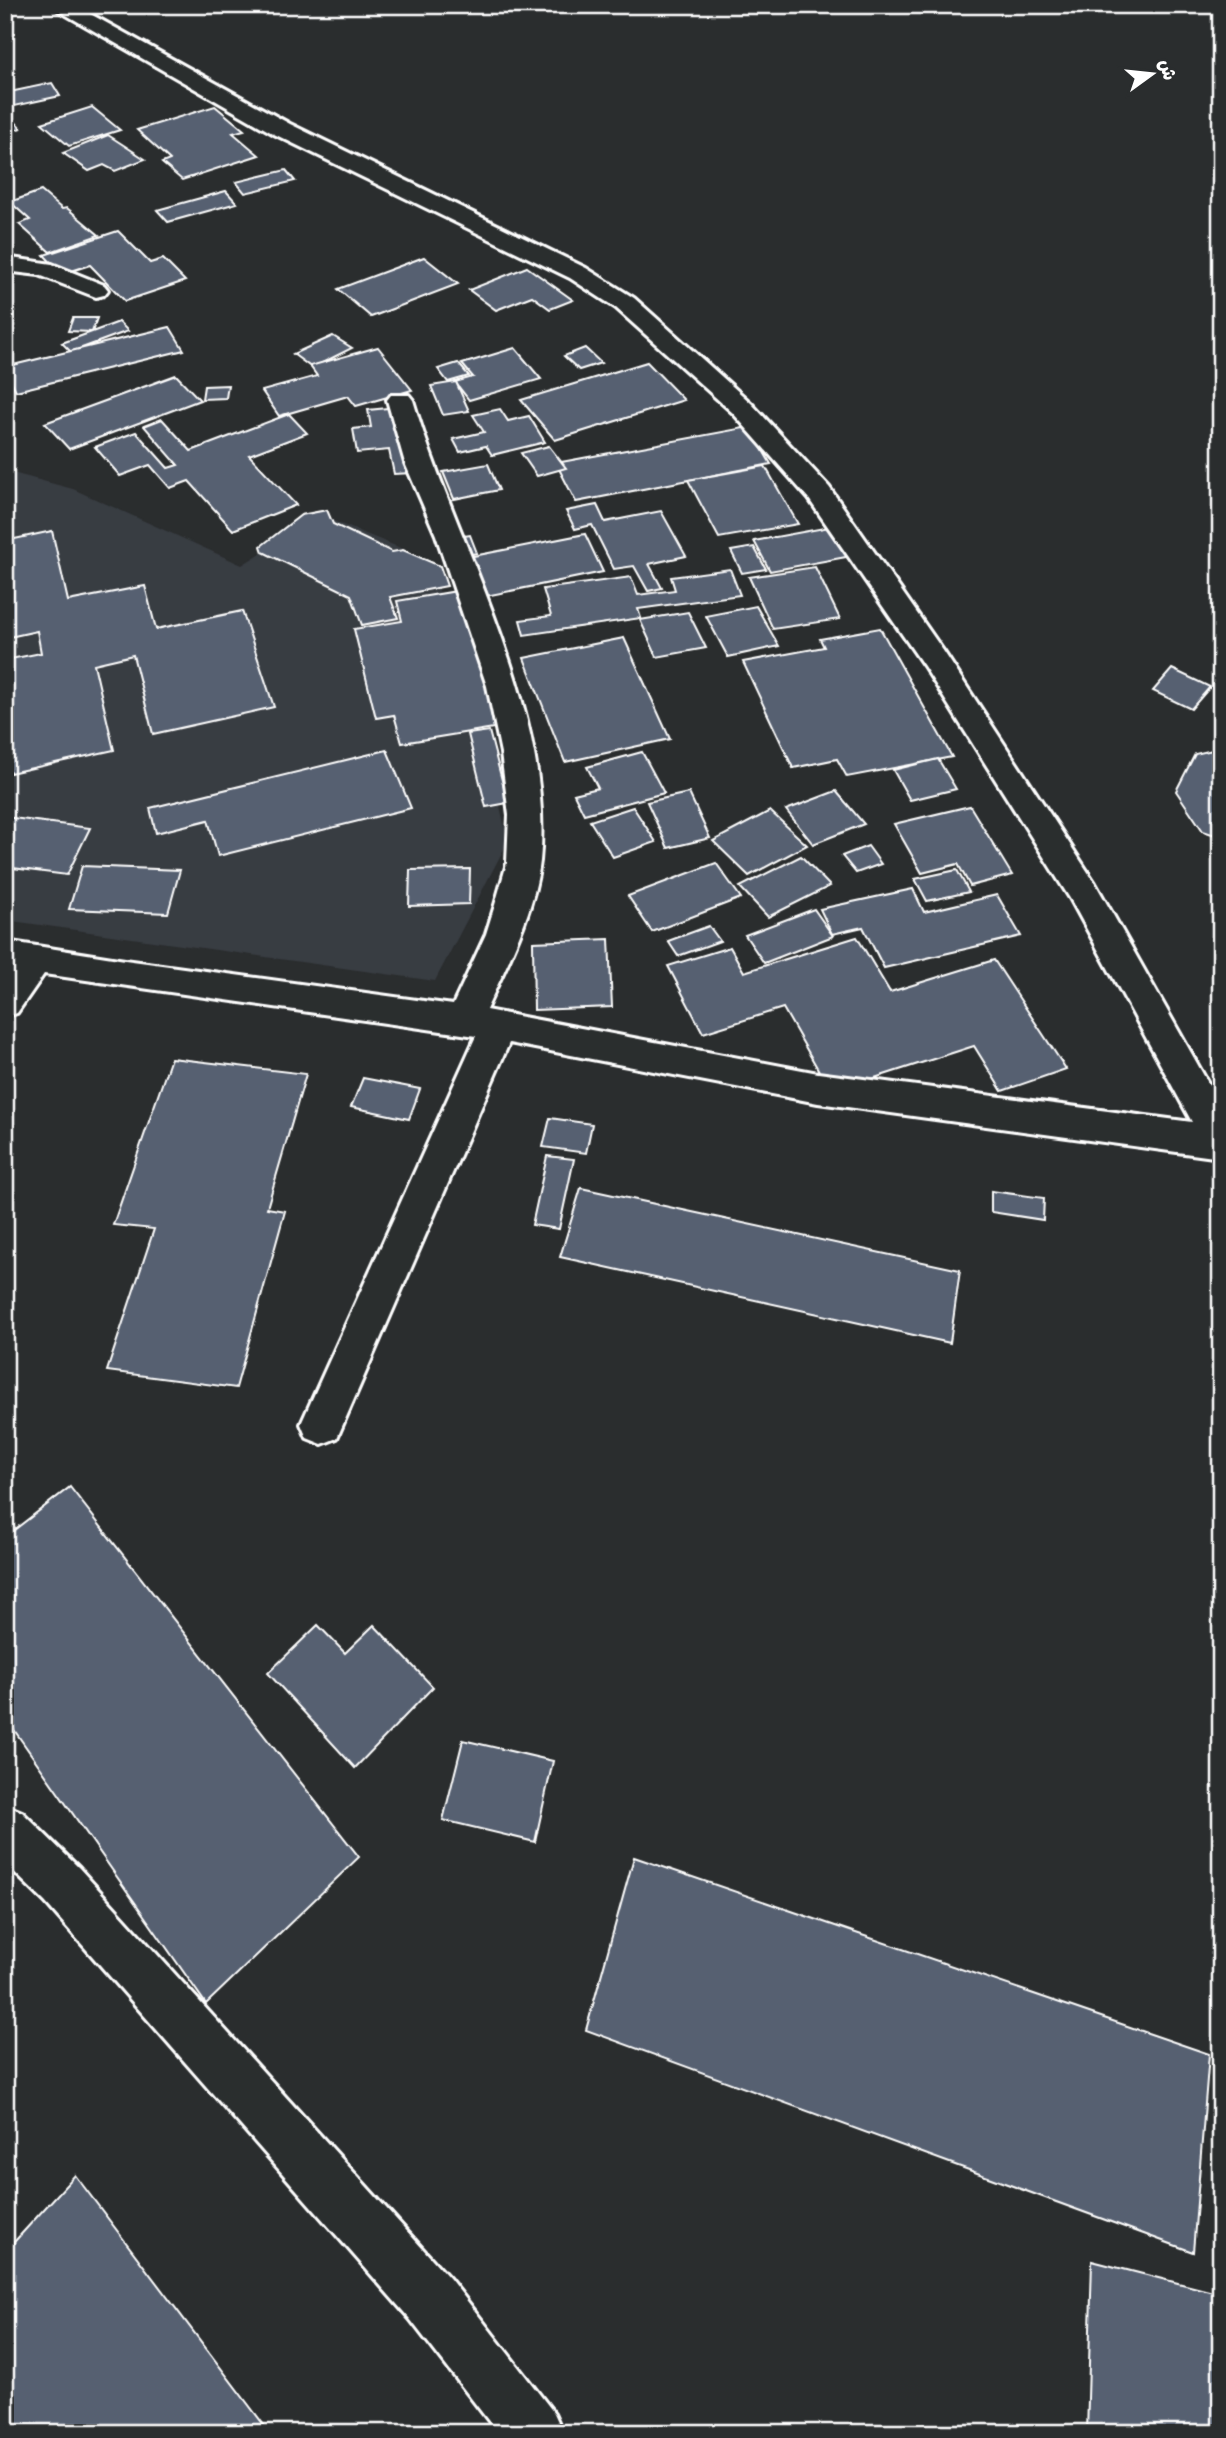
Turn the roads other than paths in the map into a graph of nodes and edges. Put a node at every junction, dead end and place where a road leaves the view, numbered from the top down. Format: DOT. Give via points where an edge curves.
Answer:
graph roads {
  1 [pos="59,5"];
  2 [pos="5,264"];
  3 [pos="96,290"];
  4 [pos="400,400"];
  5 [pos="20,956"];
  6 [pos="5,1003"];
  7 [pos="481,1023"];
  8 [pos="1221,1141"];
  9 [pos="322,1424"];
  10 [pos="5,1829"];
  11 [pos="534,2433"];
  1 -- 8 [label="street" via="282,129 578,273 625,303 742,408 819,494 934,659 1083,892"];
  2 -- 3 [label="street" via="44,269"];
  4 -- 7 [label="street" via="418,463 450,535 502,686 517,753 525,815 523,863"];
  5 -- 6 [label="street"];
  5 -- 7 [label="street"];
  7 -- 8 [label="street" via="818,1088"];
  7 -- 9 [label="street"];
  10 -- 11 [label="street" via="62,1885 430,2299"];
}
